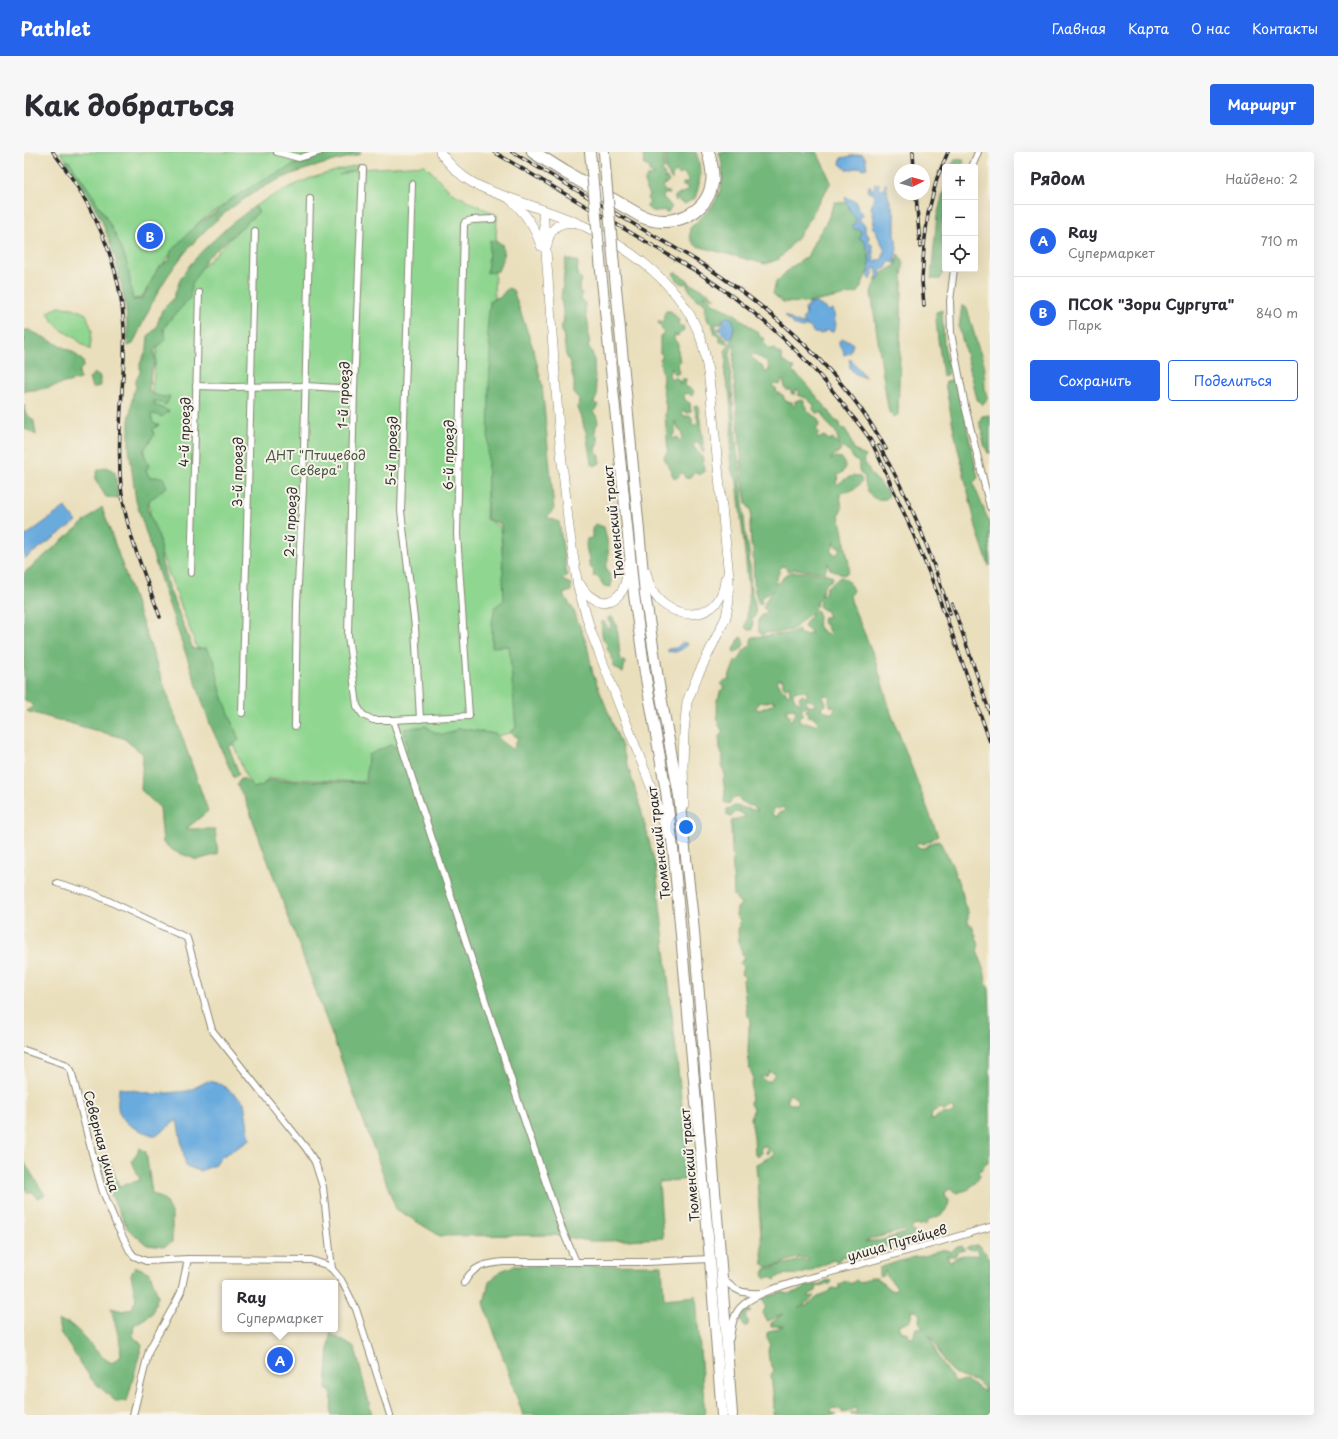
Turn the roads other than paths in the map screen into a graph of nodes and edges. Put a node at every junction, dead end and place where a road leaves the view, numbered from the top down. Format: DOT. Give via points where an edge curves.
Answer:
graph roads {
  1 [pos="277,152"];
  2 [pos="319,152"];
  3 [pos="440,152"];
  4 [pos="533,152"];
  5 [pos="590,152"];
  6 [pos="604,152"];
  7 [pos="708,152"];
  8 [pos="978,152"];
  9 [pos="973,164"];
  10 [pos="363,169"];
  11 [pos="412,184"];
  12 [pos="506,196"];
  13 [pos="310,200"];
  14 [pos="543,210"];
  15 [pos="493,220"];
  16 [pos="578,223"];
  17 [pos="255,231"];
  18 [pos="546,263"];
  19 [pos="954,272"];
  20 [pos="199,293"];
  21 [pos="196,386"];
  22 [pos="250,386"];
  23 [pos="306,386"];
  24 [pos="354,389"];
  25 [pos="990,506"];
  26 [pos="642,555"];
  27 [pos="727,556"];
  28 [pos="629,557"];
  29 [pos="575,567"];
  30 [pos="191,572"];
  31 [pos="242,713"];
  32 [pos="420,719"];
  33 [pos="393,720"];
  34 [pos="295,726"];
  35 [pos="686,846"];
  36 [pos="674,857"];
  37 [pos="57,883"];
  38 [pos="24,1050"];
  39 [pos="990,1227"];
  40 [pos="188,1259"];
  41 [pos="710,1259"];
  42 [pos="576,1262"];
  43 [pos="332,1269"];
  44 [pos="722,1278"];
  45 [pos="464,1283"];
  46 [pos="765,1293"];
  47 [pos="728,1354"];
  48 [pos="133,1415"];
  49 [pos="390,1415"];
  50 [pos="722,1415"];
  51 [pos="732,1415"];
  1 -- 2 [label="street" via="299,158"];
  3 -- 12 [label="main road" via="467,180"];
  4 -- 7 [label="highway" via="641,216 658,222 685,217 706,200 712,178"];
  5 -- 28 [label="main road, Тюменский тракт, bridge"];
  6 -- 26 [label="main road, Тюменский тракт, bridge"];
  8 -- 9 [label="street"];
  10 -- 24 [label="street, 1-й проезд"];
  11 -- 32 [label="street, 5-й проезд" via="401,511 415,627"];
  12 -- 14 [label="main road"];
  12 -- 18 [label="main road" via="523,211 534,228"];
  13 -- 23 [label="street, 2-й проезд"];
  14 -- 16 [label="main road"];
  14 -- 18 [label="main road"];
  15 -- 32 [label="street, 6-й проезд" via="472,220 464,225 457,534 469,716"];
  16 -- 18 [label="main road" via="567,222 555,227 547,243"];
  16 -- 27 [label="main road" via="635,257 660,277 680,299 695,325 705,352 710,387"];
  17 -- 22 [label="street, 3-й проезд"];
  18 -- 29 [label="main road" via="560,443"];
  19 -- 25 [label="street" via="950,301 951,333 965,406"];
  20 -- 21 [label="street, 4-й проезд"];
  21 -- 22 [label="street"];
  21 -- 30 [label="street, 4-й проезд"];
  22 -- 23 [label="street"];
  22 -- 31 [label="street, 3-й проезд"];
  23 -- 24 [label="street"];
  23 -- 34 [label="street, 2-й проезд"];
  24 -- 33 [label="street, 1-й проезд" via="348,635 357,706 363,715 373,720"];
  26 -- 27 [label="main road" via="648,581 661,602 676,611 694,615 706,611 717,602 723,592"];
  26 -- 35 [label="main road, Тюменский тракт" via="645,594"];
  27 -- 35 [label="main road" via="730,590 726,617 691,690 685,715 683,765"];
  28 -- 29 [label="main road" via="625,585 617,596 607,601 594,600 588,596"];
  28 -- 36 [label="main road, Тюменский тракт"];
  29 -- 36 [label="main road" via="591,632 659,807"];
  32 -- 33 [label="street"];
  33 -- 42 [label="street" via="527,1128"];
  35 -- 44 [label="main road, Тюменский тракт"];
  36 -- 41 [label="main road, Тюменский тракт"];
  37 -- 43 [label="street" via="94,894 187,938 212,1030 315,1162 323,1187"];
  38 -- 40 [label="street, Северная улица" via="65,1064 71,1070 102,1189 132,1254 146,1261"];
  39 -- 46 [label="street, улица Путейцев"];
  40 -- 43 [label="street, Северная улица" via="311,1260"];
  40 -- 48 [label="street" via="176,1302 150,1350"];
  41 -- 42 [label="street"];
  41 -- 50 [label="main road, Тюменский тракт"];
  42 -- 45 [label="street" via="489,1263 469,1273"];
  43 -- 49 [label="street" via="341,1280 356,1309"];
  44 -- 46 [label="street" via="740,1291"];
  44 -- 47 [label="main road, Тюменский тракт"];
  46 -- 47 [label="street" via="739,1309 733,1320"];
  47 -- 51 [label="main road, Тюменский тракт"];
}
